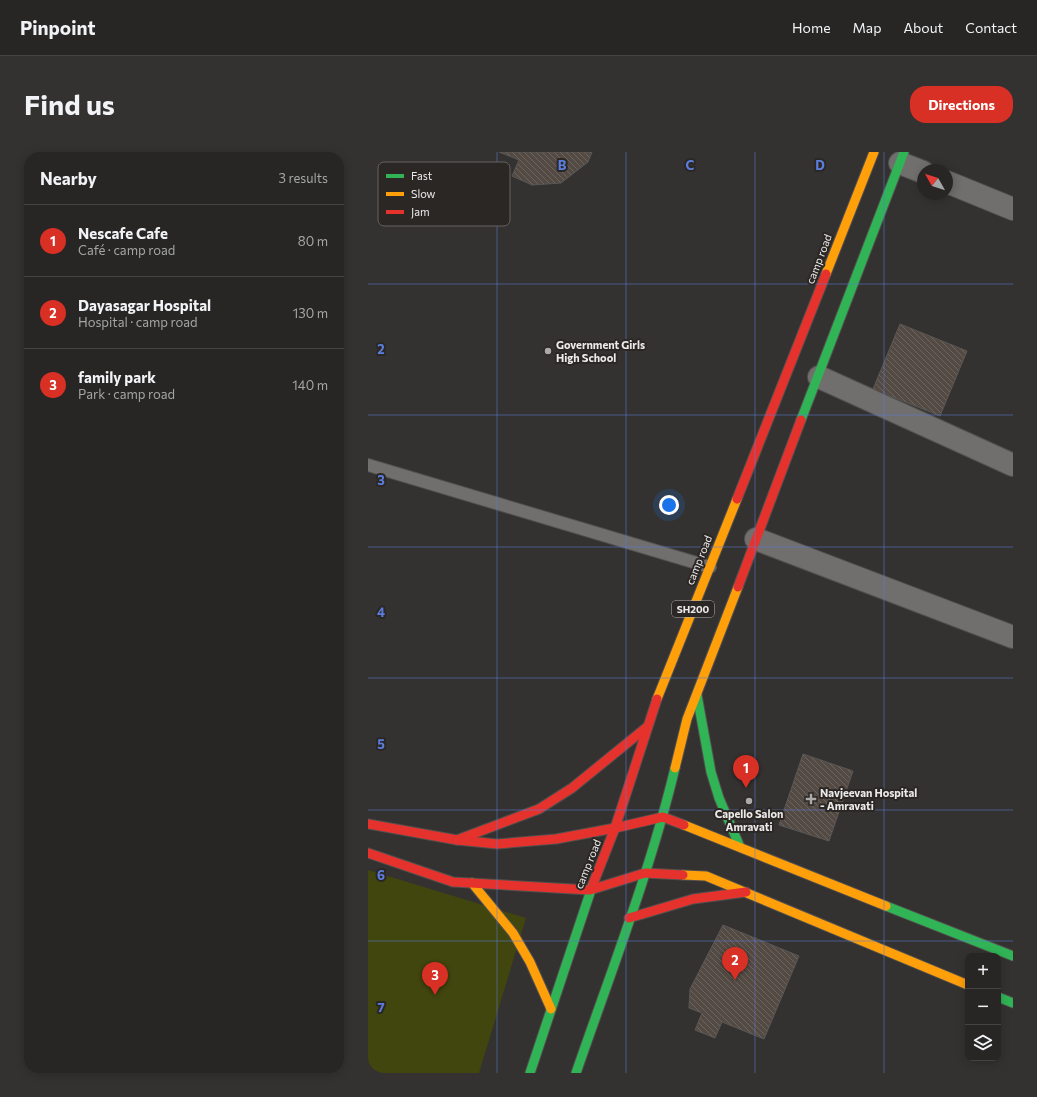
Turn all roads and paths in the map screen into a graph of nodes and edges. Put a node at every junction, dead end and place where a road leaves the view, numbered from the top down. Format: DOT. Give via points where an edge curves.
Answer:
graph roads {
  1 [pos="874,152"];
  2 [pos="902,158"];
  3 [pos="917,168"];
  4 [pos="953,184"];
  5 [pos="1013,209"];
  6 [pos="819,377"];
  7 [pos="368,465"];
  8 [pos="1013,465"];
  9 [pos="756,539"];
  10 [pos="710,567"];
  11 [pos="1013,637"];
  12 [pos="697,695"];
  13 [pos="647,727"];
  14 [pos="663,817"];
  15 [pos="368,824"];
  16 [pos="615,828"];
  17 [pos="457,840"];
  18 [pos="740,847"];
  19 [pos="368,853"];
  20 [pos="645,873"];
  21 [pos="472,883"];
  22 [pos="590,890"];
  23 [pos="746,892"];
  24 [pos="630,918"];
  25 [pos="1013,956"];
  26 [pos="965,984"];
  27 [pos="1001,998"];
  28 [pos="1013,1004"];
  29 [pos="551,1009"];
  30 [pos="530,1073"];
  31 [pos="576,1073"];
  1 -- 10 [label="main road, camp road / SH200"];
  2 -- 3 [label="street"];
  2 -- 6 [label="main road, SH200"];
  4 -- 5 [label="street"];
  6 -- 8 [label="street"];
  6 -- 9 [label="main road, SH200"];
  7 -- 10 [label="lane"];
  9 -- 11 [label="street"];
  9 -- 12 [label="main road, SH200"];
  10 -- 13 [label="main road, camp road / SH200"];
  12 -- 14 [label="main road, SH200" via="688,719"];
  12 -- 18 [label="main road" via="718,798"];
  13 -- 16 [label="main road, camp road / SH200"];
  13 -- 17 [label="main road" via="572,788 539,809"];
  14 -- 16 [label="main road"];
  14 -- 18 [label="main road"];
  14 -- 20 [label="main road, SH200"];
  15 -- 17 [label="main road"];
  16 -- 17 [label="main road" via="556,839 497,844"];
  16 -- 22 [label="main road, camp road / SH200"];
  18 -- 25 [label="main road"];
  19 -- 21 [label="main road" via="453,882"];
  20 -- 22 [label="main road"];
  20 -- 23 [label="main road" via="706,876"];
  20 -- 24 [label="main road, SH200"];
  21 -- 22 [label="main road"];
  21 -- 29 [label="main road" via="513,934 530,962"];
  22 -- 29 [label="main road, camp road / SH200"];
  23 -- 24 [label="main road" via="693,899"];
  23 -- 26 [label="main road"];
  24 -- 31 [label="main road, SH200"];
  27 -- 28 [label="main road"];
  29 -- 30 [label="main road, camp road / SH200"];
}
